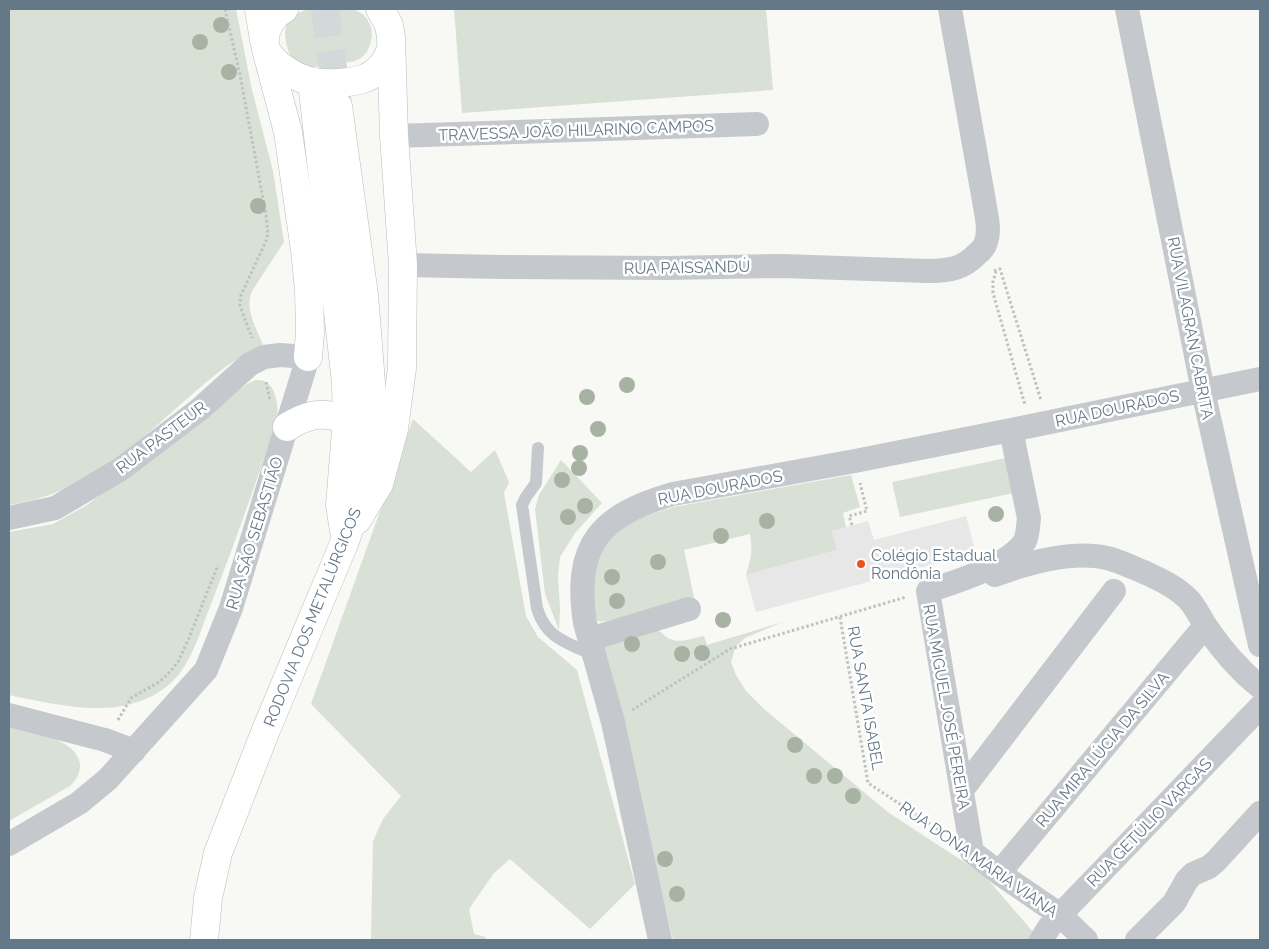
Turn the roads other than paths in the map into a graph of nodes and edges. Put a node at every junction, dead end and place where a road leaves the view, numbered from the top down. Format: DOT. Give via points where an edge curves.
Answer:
graph roads {
  1 [pos="259,9"];
  2 [pos="284,9"];
  3 [pos="381,9"];
  4 [pos="950,9"];
  5 [pos="1127,9"];
  6 [pos="265,46"];
  7 [pos="391,49"];
  8 [pos="308,81"];
  9 [pos="338,106"];
  10 [pos="757,124"];
  11 [pos="288,132"];
  12 [pos="394,136"];
  13 [pos="985,205"];
  14 [pos="1000,262"];
  15 [pos="403,265"];
  16 [pos="308,357"];
  17 [pos="1260,379"];
  18 [pos="1203,391"];
  19 [pos="347,419"];
  20 [pos="1030,426"];
  21 [pos="287,427"];
  22 [pos="538,448"];
  23 [pos="9,518"];
  24 [pos="345,541"];
  25 [pos="961,579"];
  26 [pos="1114,591"];
  27 [pos="689,609"];
  28 [pos="1205,626"];
  29 [pos="1260,645"];
  30 [pos="592,647"];
  31 [pos="1260,687"];
  32 [pos="1260,706"];
  33 [pos="9,715"];
  34 [pos="134,751"];
  35 [pos="962,790"];
  36 [pos="1260,813"];
  37 [pos="9,844"];
  38 [pos="972,852"];
  39 [pos="999,873"];
  40 [pos="1060,914"];
  41 [pos="204,940"];
  42 [pos="660,940"];
  43 [pos="1042,940"];
  44 [pos="1086,940"];
  45 [pos="1137,940"];
  1 -- 6 [label="main road, RUA SÃO SEBASTIÃO"];
  2 -- 6 [label="main road" via="268,23"];
  3 -- 7 [label="main road" via="389,25"];
  4 -- 13 [label="street"];
  5 -- 18 [label="street, RUA VILAGRAN CABRITA"];
  6 -- 8 [label="main road" via="277,63"];
  6 -- 11 [label="main road, RUA SÃO SEBASTIÃO"];
  7 -- 8 [label="main road" via="384,64 364,79 332,83"];
  7 -- 12 [label="main road"];
  8 -- 11 [label="main road, RUA SÃO SEBASTIÃO"];
  8 -- 19 [label="main road" via="346,383"];
  9 -- 24 [label="main road, RODOVIA DOS METALÚRGICOS" via="364,295 373,438 362,491"];
  10 -- 12 [label="street, TRAVESSA JOÃO HILARINO CAMPOS"];
  11 -- 16 [label="main road, RUA SÃO SEBASTIÃO" via="309,290"];
  12 -- 15 [label="main road"];
  13 -- 14 [label="street" via="1000,240"];
  13 -- 15 [label="street, RUA PAISSANDÚ" via="986,243 970,262 942,271 783,266 501,268"];
  15 -- 24 [label="main road" via="402,368 394,429 379,484"];
  16 -- 21 [label="street, RUA SÃO SEBASTIÃO"];
  16 -- 23 [label="street, RUA PASTEUR" via="280,355 264,357 250,364 200,409 121,469 55,508"];
  17 -- 18 [label="street, RUA DOURADOS"];
  18 -- 20 [label="street, RUA DOURADOS"];
  18 -- 29 [label="street, RUA VILAGRAN CABRITA"];
  19 -- 21 [label="main road" via="316,414"];
  19 -- 24 [label="main road" via="340,505"];
  20 -- 25 [label="street" via="1029,518 1025,540 1014,553 998,563"];
  20 -- 30 [label="street, RUA DOURADOS" via="673,494 633,508 606,526 585,563 582,594"];
  21 -- 34 [label="street, RUA SÃO SEBASTIÃO" via="232,608 206,670"];
  22 -- 30 [label="lane" via="536,483 522,505 537,608 543,624 554,636"];
  24 -- 41 [label="main road, RODOVIA DOS METALÚRGICOS" via="218,852 208,898"];
  25 -- 28 [label="street" via="967,589 1003,572 1049,560 1080,555 1109,558 1178,590 1195,608"];
  25 -- 35 [label="street, RUA MIGUEL JOSÉ PEREIRA" via="928,591"];
  26 -- 35 [label="street"];
  27 -- 30 [label="street"];
  28 -- 31 [label="street" via="1228,656"];
  28 -- 39 [label="street, RUA MIRA LÚCIA DA SILVA"];
  30 -- 42 [label="street, RUA DOURADOS" via="613,722"];
  32 -- 40 [label="street, RUA GETÚLIO VARGAS"];
  33 -- 34 [label="street" via="105,740"];
  34 -- 37 [label="street, RUA SÃO SEBASTIÃO" via="79,803"];
  35 -- 38 [label="street, RUA MIGUEL JOSÉ PEREIRA"];
  36 -- 45 [label="street" via="1216,861 1187,880 1174,904"];
  38 -- 39 [label="street, RUA DONA MARIA VIANA"];
  39 -- 40 [label="street, RUA DONA MARIA VIANA"];
  40 -- 43 [label="street, RUA GETÚLIO VARGAS"];
  40 -- 44 [label="street, RUA DONA MARIA VIANA"];
}
